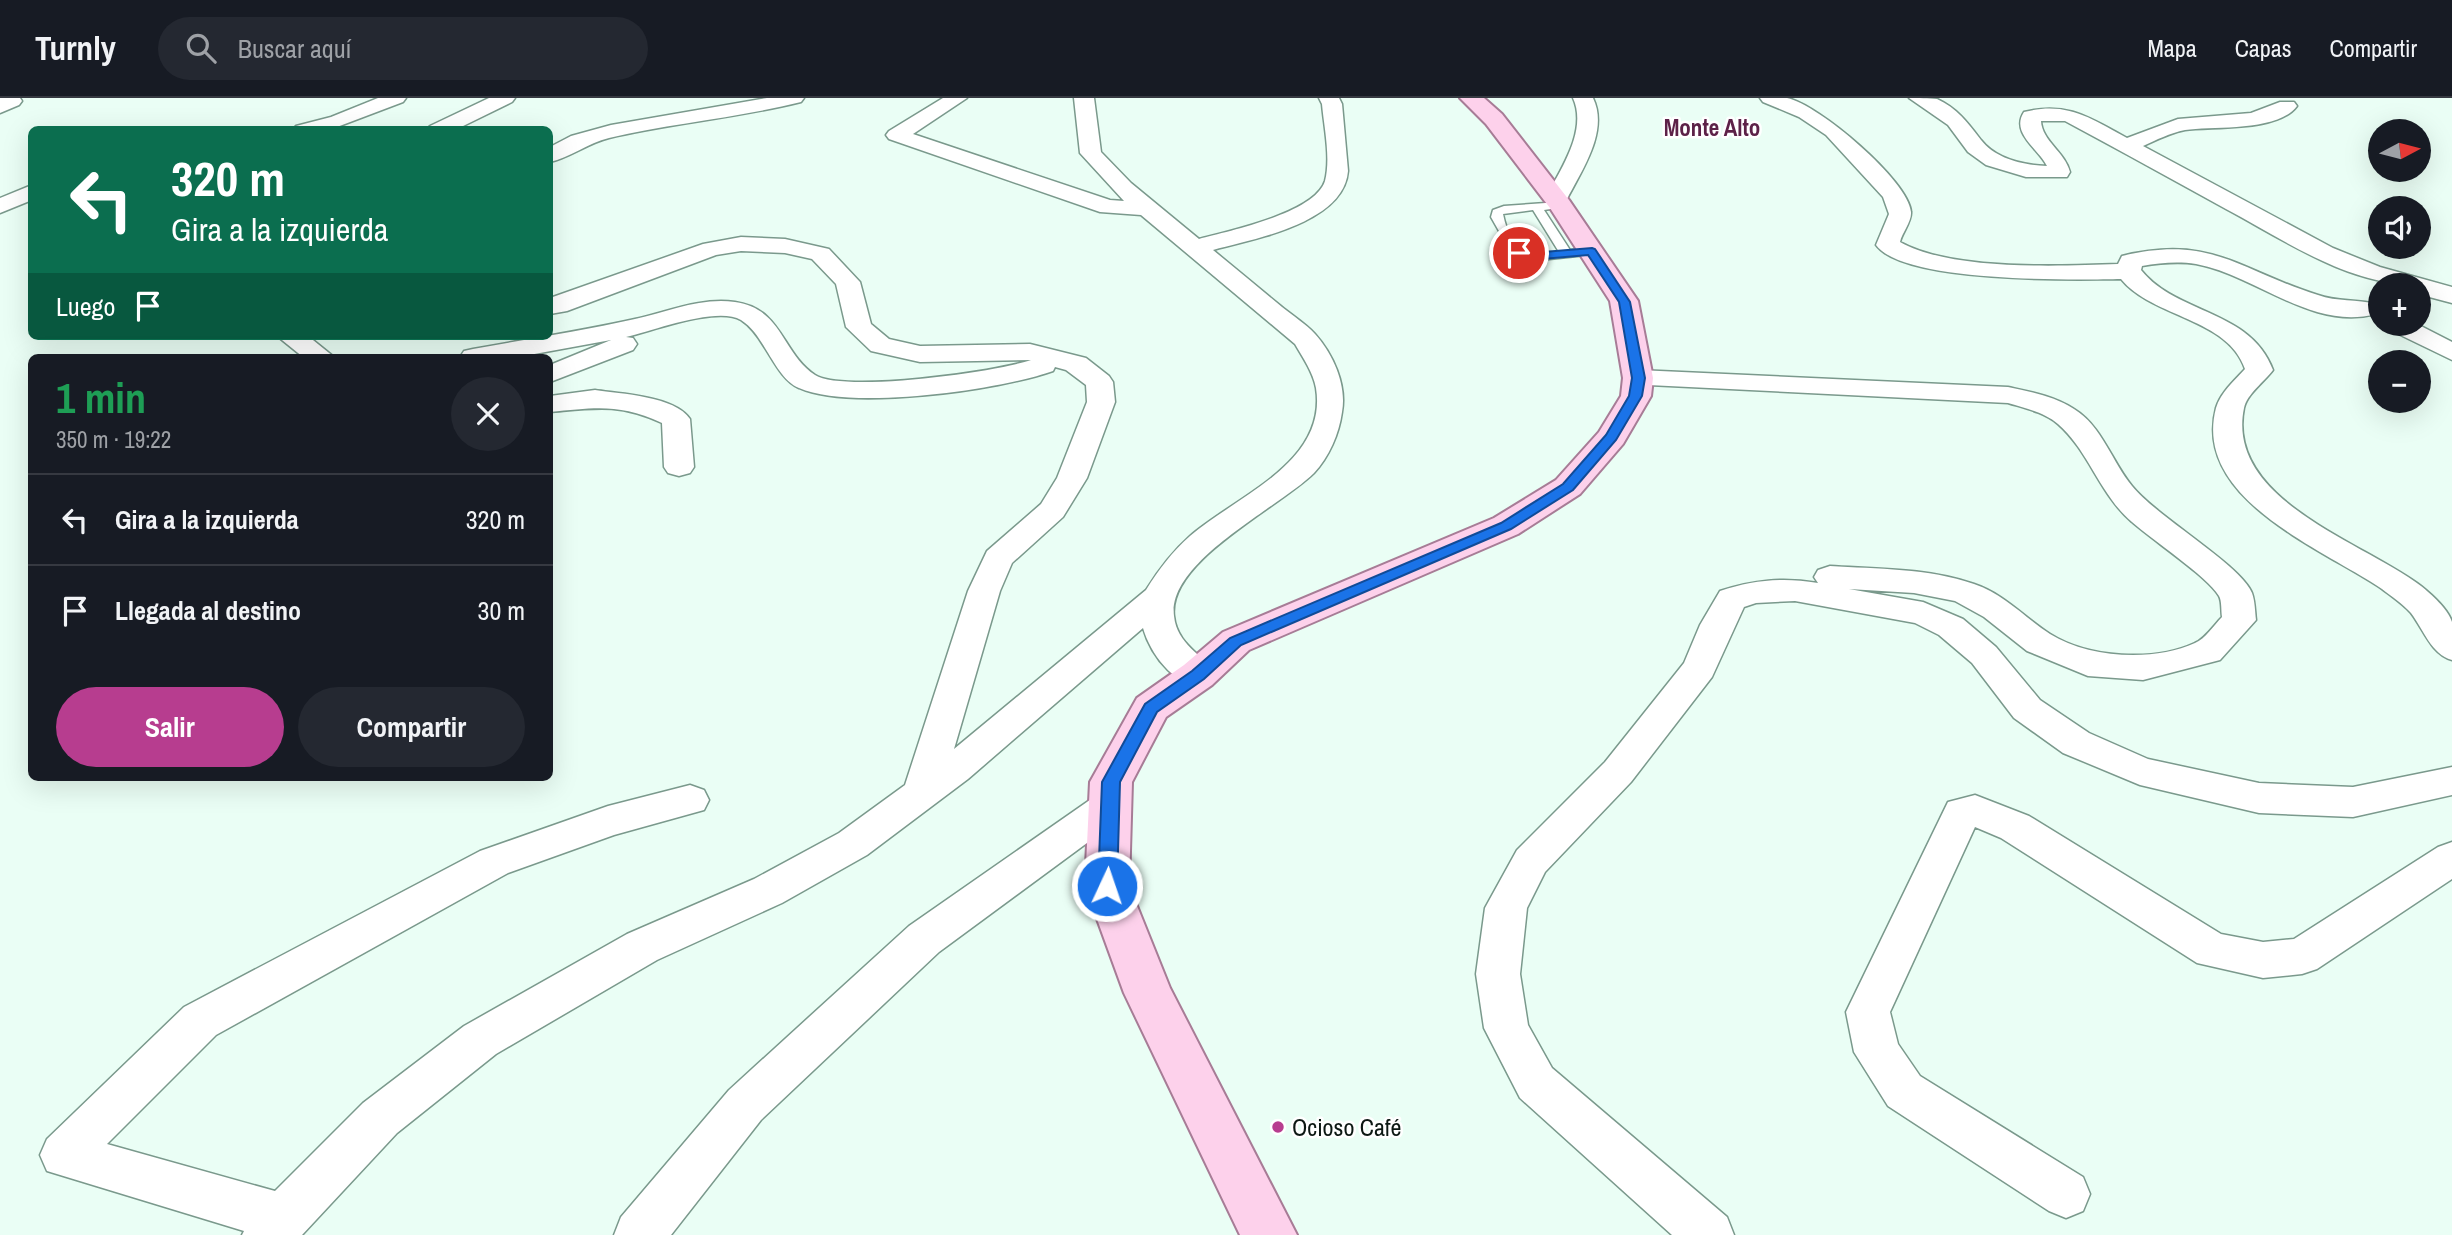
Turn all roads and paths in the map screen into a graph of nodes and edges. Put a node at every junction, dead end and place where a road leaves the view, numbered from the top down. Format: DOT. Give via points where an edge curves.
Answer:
graph roads {
  1 [pos="4,98"];
  2 [pos="396,98"];
  3 [pos="506,98"];
  4 [pos="794,98"];
  5 [pos="957,98"];
  6 [pos="1084,98"];
  7 [pos="1329,98"];
  8 [pos="1471,98"];
  9 [pos="1583,98"];
  10 [pos="1770,98"];
  11 [pos="1919,98"];
  12 [pos="2287,106"];
  13 [pos="0,107"];
  14 [pos="319,126"];
  15 [pos="446,126"];
  16 [pos="2124,146"];
  17 [pos="553,154"];
  18 [pos="28,194"];
  19 [pos="1551,204"];
  20 [pos="0,206"];
  21 [pos="1146,208"];
  22 [pos="2246,212"];
  23 [pos="1194,248"];
  24 [pos="1579,252"];
  25 [pos="2128,271"];
  26 [pos="2374,273"];
  27 [pos="2431,289"];
  28 [pos="2452,295"];
  29 [pos="553,305"];
  30 [pos="708,310"];
  31 [pos="2368,310"];
  32 [pos="2368,312"];
  33 [pos="2421,336"];
  34 [pos="296,340"];
  35 [pos="2452,352"];
  36 [pos="317,354"];
  37 [pos="489,354"];
  38 [pos="1060,360"];
  39 [pos="553,373"];
  40 [pos="1638,378"];
  41 [pos="553,404"];
  42 [pos="679,467"];
  43 [pos="1769,592"];
  44 [pos="1158,597"];
  45 [pos="2452,648"];
  46 [pos="1198,675"];
  47 [pos="2452,781"];
  48 [pos="922,793"];
  49 [pos="691,800"];
  50 [pos="1111,805"];
  51 [pos="2452,858"];
  52 [pos="2066,1194"];
  53 [pos="276,1226"];
  54 [pos="639,1235"];
  55 [pos="1269,1235"];
  56 [pos="1709,1235"];
  1 -- 13 [label="street" via="12,101"];
  2 -- 14 [label="street"];
  3 -- 15 [label="street"];
  4 -- 17 [label="street" via="599,134"];
  5 -- 21 [label="street" via="896,135 1108,207"];
  6 -- 21 [label="street" via="1091,153"];
  7 -- 23 [label="street" via="1337,182 1329,195 1307,213"];
  8 -- 19 [label="main road" via="1494,119"];
  9 -- 19 [label="street" via="1590,106 1589,127"];
  10 -- 25 [label="street" via="1833,131 1894,195 1900,214 1888,245 1901,254 1981,271 2021,274"];
  11 -- 16 [label="street" via="1963,127 1977,148 2022,170 2059,172 2029,123 2031,116 2042,113 2079,120"];
  12 -- 16 [label="street" via="2246,120 2185,124"];
  16 -- 22 [label="street"];
  18 -- 20 [label="street"];
  19 -- 24 [label="main road"];
  19 -- 24 [label="lane" via="1497,212 1497,217 1514,250 1531,256"];
  21 -- 23 [label="street"];
  22 -- 26 [label="street"];
  22 -- 31 [label="street" via="2310,281"];
  23 -- 44 [label="street" via="1306,340 1330,392 1322,434 1304,467 1188,553"];
  24 -- 40 [label="main road" via="1625,302"];
  25 -- 32 [label="street" via="2131,261 2178,253 2245,271 2320,305"];
  25 -- 45 [label="street" via="2142,287 2241,340 2258,358 2259,370 2230,407 2227,447 2247,480 2271,507 2381,573 2418,601"];
  27 -- 28 [label="street"];
  29 -- 38 [label="street" via="711,248 785,246 820,254 848,282 859,327 880,345 920,354 1030,352"];
  30 -- 37 [label="street"];
  30 -- 38 [label="street" via="739,310 757,319 808,383 838,389 884,389 1008,376"];
  30 -- 39 [label="street"];
  33 -- 35 [label="street"];
  34 -- 36 [label="street"];
  38 -- 48 [label="street" via="1076,364 1099,382 1101,402 1072,478 1052,510 998,558"];
  40 -- 43 [label="street" via="2008,395 2040,403 2066,416 2086,437 2119,491 2141,514 2236,594 2239,620 2208,652 2143,668 2088,664 2039,643 1996,609 1964,592 1914,582 1831,577"];
  40 -- 46 [label="main road" via="1636,396 1612,437 1568,487 1506,526 1236,641"];
  41 -- 42 [label="street" via="595,398 647,406 676,419"];
  43 -- 47 [label="street" via="1795,590 1923,613 1951,627 1984,655 2027,709 2076,743 2140,771 2259,797 2353,802"];
  43 -- 56 [label="street" via="1732,598 1700,668 1618,772 1531,861 1506,908 1498,974 1506,1028 1536,1083"];
  44 -- 46 [label="street" via="1155,619 1164,643"];
  44 -- 48 [label="street"];
  46 -- 50 [label="main road" via="1151,708 1111,782"];
  48 -- 53 [label="street" via="853,844 768,891 642,947 480,1041 380,1118"];
  49 -- 53 [label="street" via="608,821 494,862 200,1021 64,1155"];
  50 -- 54 [label="street" via="924,939 745,1105"];
  50 -- 55 [label="main road" via="1107,886 1148,993"];
  51 -- 52 [label="street" via="2302,956 2263,960 2212,950 2015,827 1975,810 1962,813 1867,1012 1877,1052 1904,1091"];
}
